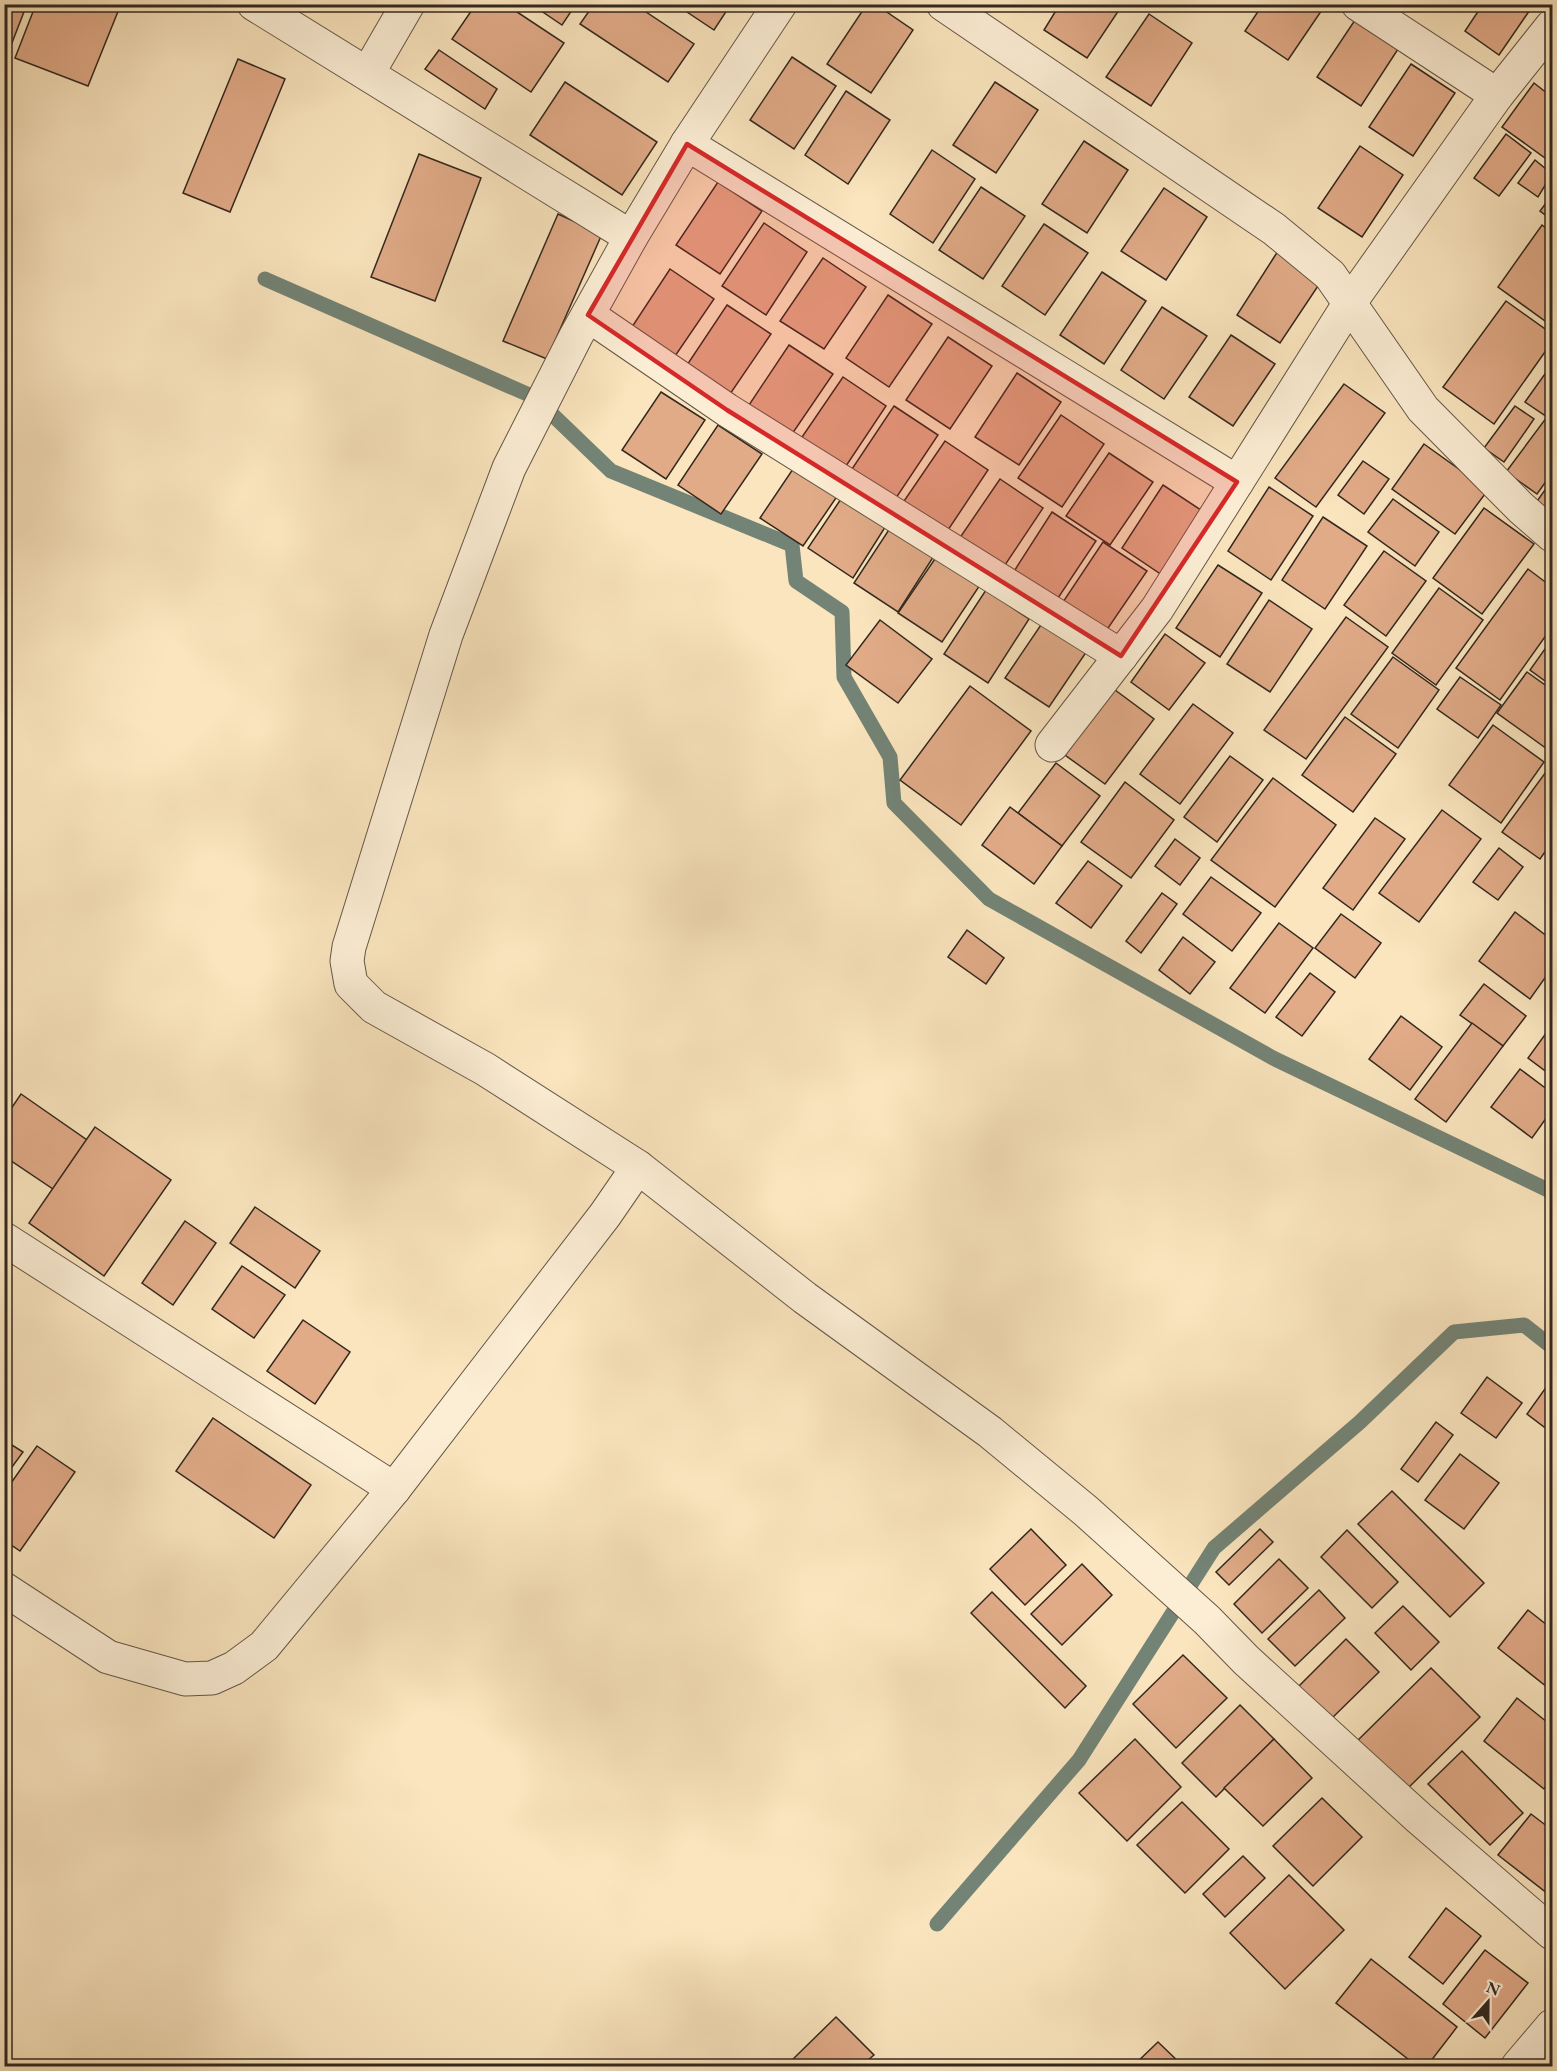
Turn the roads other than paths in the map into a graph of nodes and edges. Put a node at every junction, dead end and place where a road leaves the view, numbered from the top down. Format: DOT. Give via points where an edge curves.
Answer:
graph roads {
  1 [pos="254,4"];
  2 [pos="408,4"];
  3 [pos="780,4"];
  4 [pos="943,4"];
  5 [pos="1359,4"];
  6 [pos="1552,26"];
  7 [pos="368,73"];
  8 [pos="1497,95"];
  9 [pos="687,144"];
  10 [pos="632,237"];
  11 [pos="1351,301"];
  12 [pos="582,325"];
  13 [pos="1237,482"];
  14 [pos="1552,535"];
  15 [pos="1121,656"];
  16 [pos="1052,745"];
  17 [pos="638,1167"];
  18 [pos="4,1239"];
  19 [pos="394,1489"];
  20 [pos="4,1589"];
  21 [pos="1552,1933"];
  22 [pos="1552,2026"];
  23 [pos="1518,2067"];
  1 -- 7 [label="street"];
  2 -- 7 [label="street"];
  3 -- 9 [label="street"];
  4 -- 11 [label="street" via="1274,229 1330,275"];
  5 -- 8 [label="street"];
  6 -- 8 [label="street"];
  7 -- 10 [label="street"];
  8 -- 11 [label="street"];
  9 -- 10 [label="street"];
  9 -- 13 [label="street"];
  10 -- 12 [label="street"];
  11 -- 13 [label="street"];
  11 -- 14 [label="street" via="1423,410"];
  12 -- 15 [label="street" via="727,410"];
  12 -- 17 [label="street" via="509,468 446,635 349,947 349,976 359,995 374,1007 485,1069"];
  13 -- 15 [label="street" via="1157,609"];
  15 -- 16 [label="street"];
  17 -- 19 [label="street"];
  17 -- 21 [label="street" via="805,1298 990,1432 1086,1511 1323,1731"];
  18 -- 19 [label="street"];
  19 -- 20 [label="street" via="264,1646 234,1668 212,1677 185,1679 108,1657"];
  22 -- 23 [label="street"];
}
